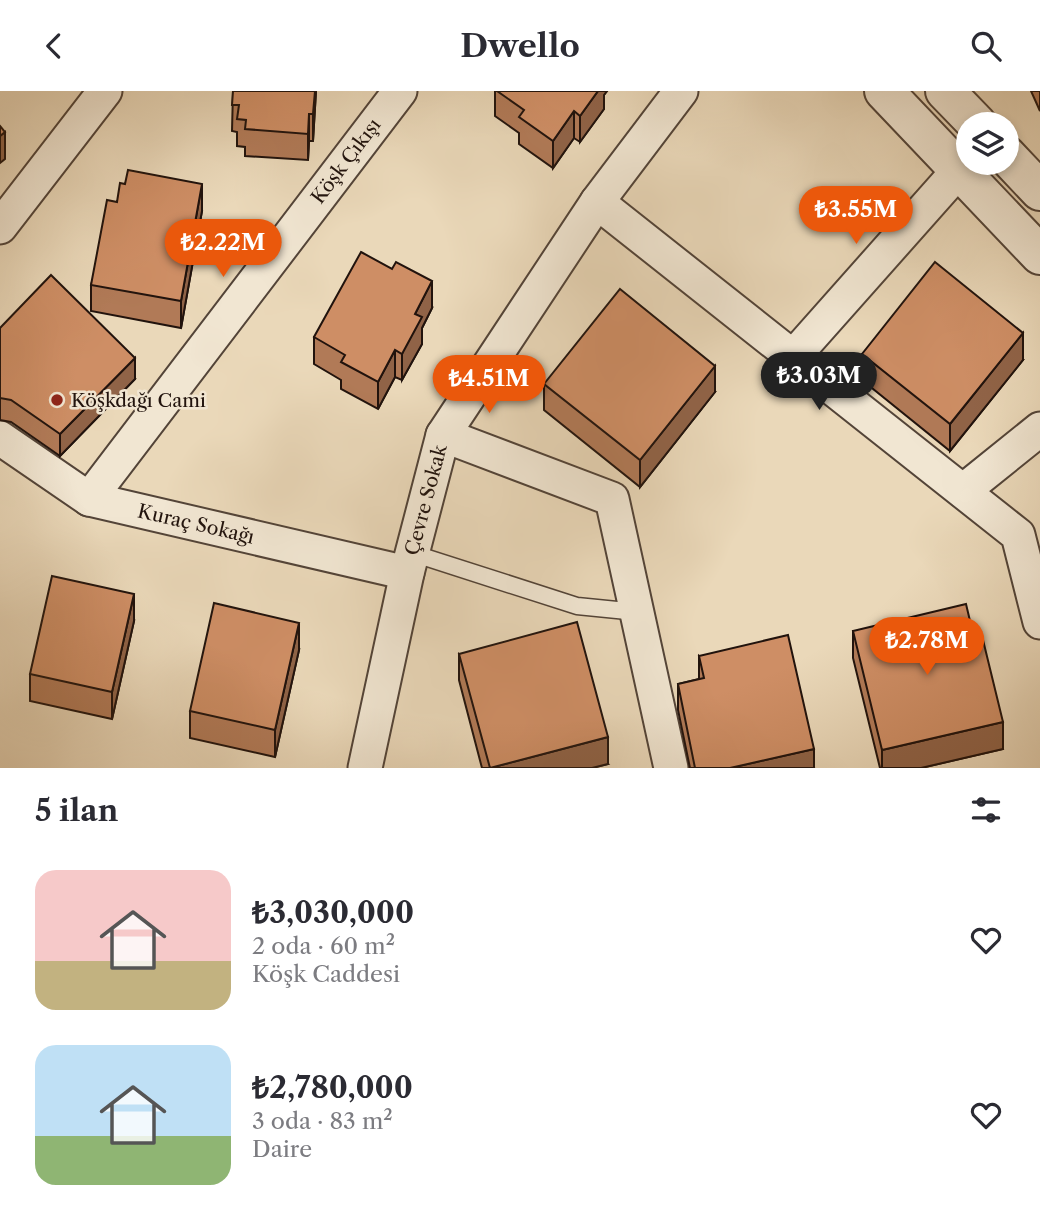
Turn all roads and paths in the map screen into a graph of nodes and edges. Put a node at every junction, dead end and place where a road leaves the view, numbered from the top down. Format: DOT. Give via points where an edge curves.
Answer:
graph roads {
  1 [pos="105,91"];
  2 [pos="400,91"];
  3 [pos="681,91"];
  4 [pos="884,91"];
  5 [pos="945,91"];
  6 [pos="965,112"];
  7 [pos="956,167"];
  8 [pos="1019,169"];
  9 [pos="956,173"];
  10 [pos="964,175"];
  11 [pos="1040,191"];
  12 [pos="597,202"];
  13 [pos="0,227"];
  14 [pos="1040,255"];
  15 [pos="793,357"];
  16 [pos="1040,429"];
  17 [pos="443,435"];
  18 [pos="0,438"];
  19 [pos="963,491"];
  20 [pos="89,499"];
  21 [pos="1029,527"];
  22 [pos="410,563"];
  23 [pos="637,611"];
  24 [pos="1040,622"];
  25 [pos="365,768"];
  26 [pos="671,768"];
  1 -- 13 [label="street"];
  2 -- 20 [label="street, Köşk Çıkışı"];
  3 -- 12 [label="street, Çevre Sokak"];
  4 -- 7 [label="street"];
  5 -- 6 [label="street"];
  8 -- 11 [label="street"];
  9 -- 15 [label="street"];
  10 -- 14 [label="street"];
  12 -- 15 [label="street"];
  12 -- 17 [label="street, Çevre Sokak"];
  15 -- 19 [label="street"];
  16 -- 19 [label="street"];
  17 -- 22 [label="street, Çevre Sokak"];
  17 -- 23 [label="street" via="612,499"];
  18 -- 20 [label="street, Kuraç Sokağı"];
  19 -- 21 [label="street"];
  20 -- 22 [label="street, Kuraç Sokağı"];
  21 -- 24 [label="street"];
  22 -- 23 [label="lane" via="577,606"];
  22 -- 25 [label="street, Çevre Sokak"];
  23 -- 26 [label="street"];
}
